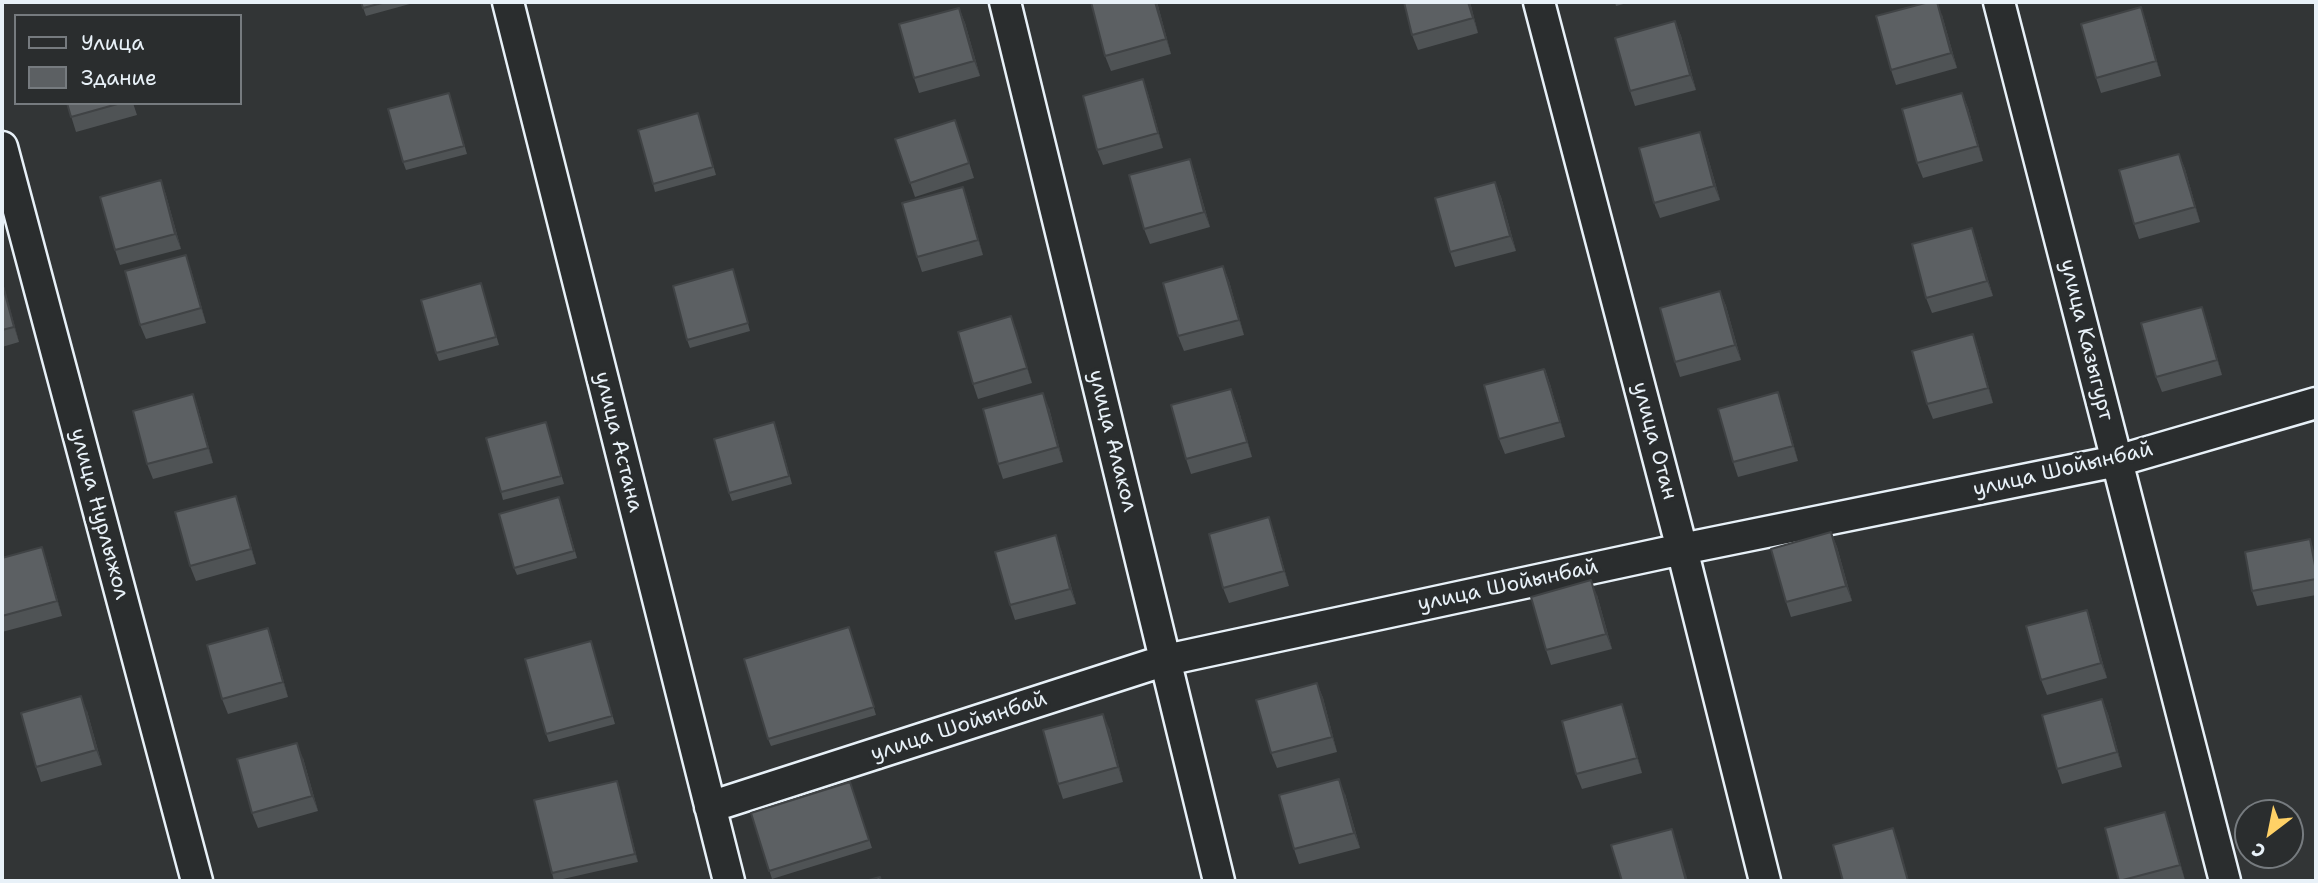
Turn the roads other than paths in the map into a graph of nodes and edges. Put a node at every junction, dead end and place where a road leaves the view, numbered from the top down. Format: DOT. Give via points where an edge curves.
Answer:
graph roads {
  1 [pos="508,2"];
  2 [pos="1005,2"];
  3 [pos="1539,2"];
  4 [pos="1999,2"];
  5 [pos="2,147"];
  6 [pos="2316,403"];
  7 [pos="2117,461"];
  8 [pos="1682,549"];
  9 [pos="1166,660"];
  10 [pos="710,807"];
  11 [pos="197,881"];
  12 [pos="729,881"];
  13 [pos="1219,881"];
  14 [pos="1765,881"];
  15 [pos="2225,881"];
  1 -- 10 [label="street, улица Астана"];
  2 -- 9 [label="street, улица Алакол"];
  3 -- 8 [label="street, улица Отан"];
  4 -- 7 [label="street, улица Казыгурт"];
  5 -- 11 [label="street, улица Нурлыжол"];
  6 -- 7 [label="street, улица Шойынбай"];
  7 -- 8 [label="street, улица Шойынбай"];
  7 -- 15 [label="street, улица Казыгурт"];
  8 -- 9 [label="street, улица Шойынбай"];
  8 -- 14 [label="street, улица Отан"];
  9 -- 10 [label="street, улица Шойынбай"];
  9 -- 13 [label="street, улица Алакол"];
  10 -- 12 [label="street, улица Астана"];
}
